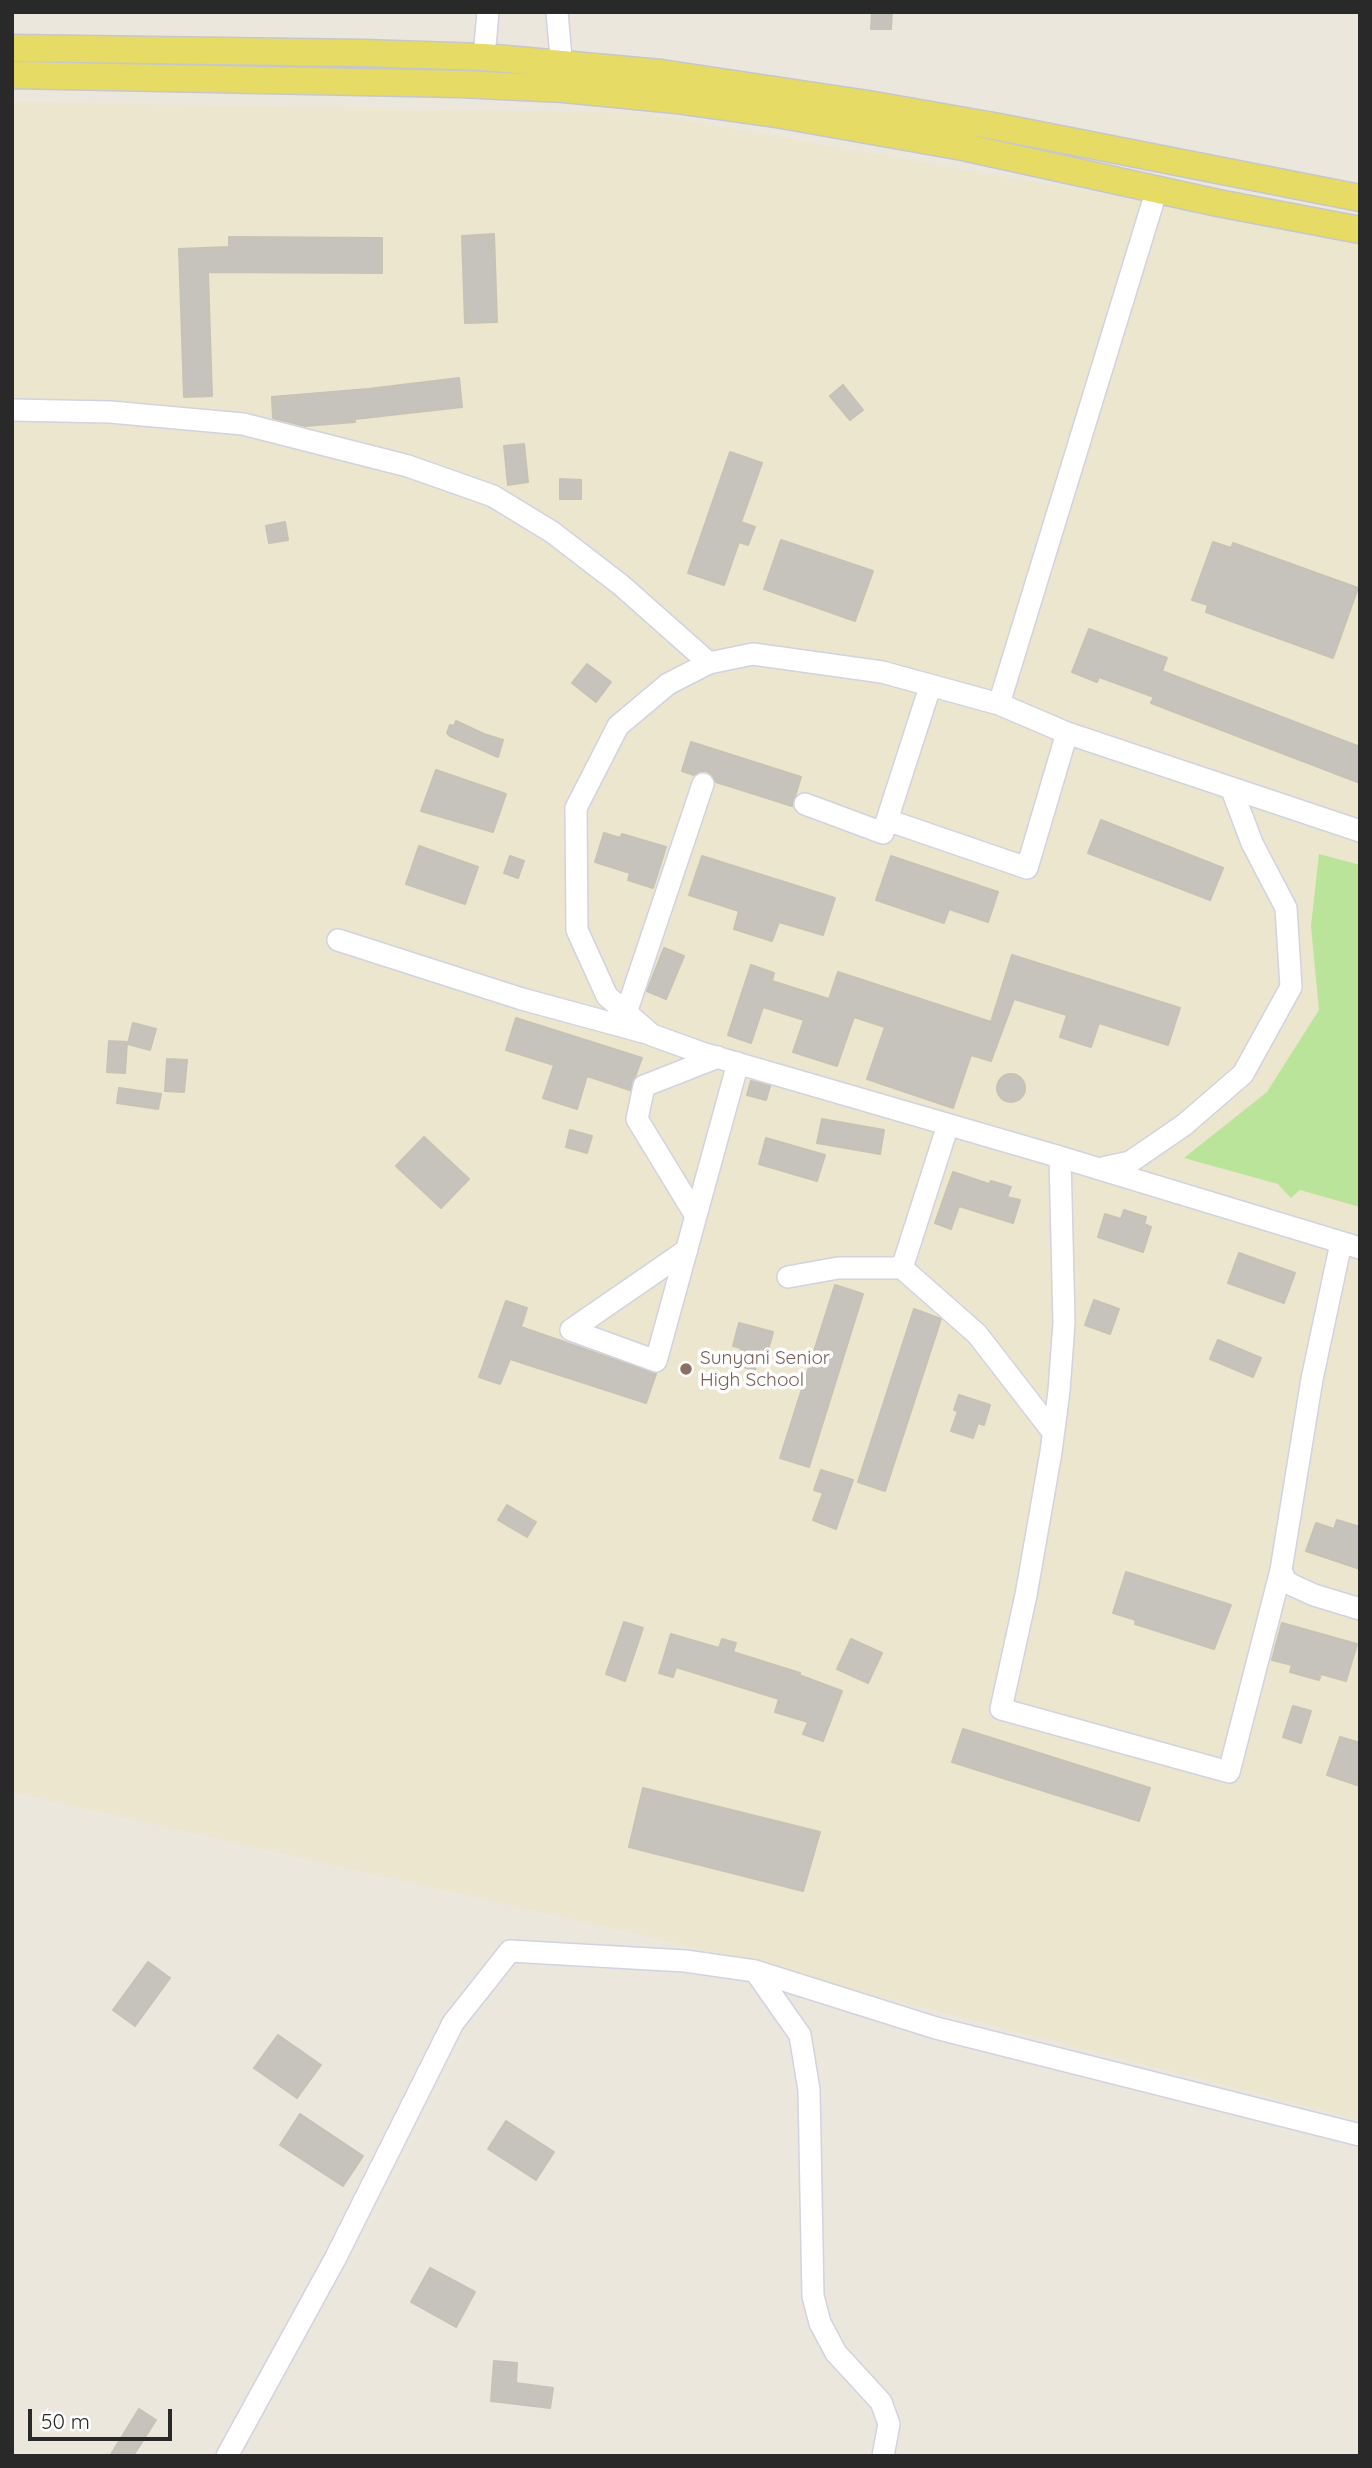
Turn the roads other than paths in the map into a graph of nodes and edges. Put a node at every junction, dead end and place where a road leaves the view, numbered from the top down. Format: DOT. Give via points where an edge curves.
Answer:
graph roads {
  1 [pos="488,12"];
  2 [pos="557,12"];
  3 [pos="12,48"];
  4 [pos="484,57"];
  5 [pos="12,75"];
  6 [pos="563,76"];
  7 [pos="1157,189"];
  8 [pos="1360,198"];
  9 [pos="1360,230"];
  10 [pos="12,410"];
  11 [pos="709,663"];
  12 [pos="930,687"];
  13 [pos="999,704"];
  14 [pos="1067,733"];
  15 [pos="703,784"];
  16 [pos="1232,790"];
  17 [pos="805,804"];
  18 [pos="887,820"];
  19 [pos="1360,831"];
  20 [pos="338,940"];
  21 [pos="626,1013"];
  22 [pos="652,1035"];
  23 [pos="718,1057"];
  24 [pos="738,1063"];
  25 [pos="948,1125"];
  26 [pos="1060,1157"];
  27 [pos="1099,1169"];
  28 [pos="696,1216"];
  29 [pos="1350,1245"];
  30 [pos="687,1250"];
  31 [pos="902,1268"];
  32 [pos="788,1277"];
  33 [pos="1054,1432"];
  34 [pos="1281,1570"];
  35 [pos="1360,1609"];
  36 [pos="755,1971"];
  37 [pos="1360,2135"];
  38 [pos="234,2453"];
  39 [pos="883,2456"];
  1 -- 4 [label="street"];
  2 -- 6 [label="street"];
  3 -- 4 [label="main road"];
  4 -- 6 [label="main road"];
  5 -- 6 [label="main road"];
  6 -- 7 [label="main road" via="677,100 963,147"];
  6 -- 8 [label="main road" via="661,73 869,104"];
  7 -- 9 [label="main road"];
  7 -- 13 [label="street"];
  10 -- 11 [label="street" via="110,412 243,424 408,466 492,496 552,532 621,585"];
  11 -- 12 [label="street" via="753,654 881,673"];
  11 -- 21 [label="street" via="668,684 618,726 576,808 577,930 607,996"];
  12 -- 13 [label="street"];
  12 -- 18 [label="street"];
  13 -- 14 [label="street"];
  14 -- 16 [label="street"];
  14 -- 18 [label="street" via="1027,868"];
  15 -- 21 [label="street"];
  16 -- 19 [label="street"];
  16 -- 27 [label="street" via="1252,843 1286,908 1291,987 1243,1074 1184,1125 1129,1161"];
  17 -- 18 [label="street" via="883,833"];
  20 -- 22 [label="street"];
  21 -- 22 [label="street"];
  22 -- 23 [label="street"];
  23 -- 24 [label="street"];
  23 -- 28 [label="street" via="644,1086 637,1119"];
  24 -- 25 [label="street"];
  24 -- 28 [label="street"];
  25 -- 26 [label="street"];
  25 -- 31 [label="street"];
  26 -- 27 [label="street"];
  26 -- 33 [label="street" via="1065,1323"];
  27 -- 29 [label="street"];
  28 -- 30 [label="street"];
  29 -- 34 [label="street" via="1312,1379"];
  30 -- 30 [label="street" via="656,1361 571,1330 602,1308"];
  31 -- 32 [label="street" via="838,1268"];
  31 -- 33 [label="street" via="977,1334"];
  33 -- 34 [label="street" via="1001,1709 1229,1772"];
  34 -- 35 [label="street" via="1292,1585"];
  36 -- 37 [label="street" via="936,2028"];
  36 -- 38 [label="street" via="685,1961 510,1951 453,2023"];
  36 -- 39 [label="street" via="800,2035 809,2090 813,2296 836,2353 881,2402 889,2424"];
}
